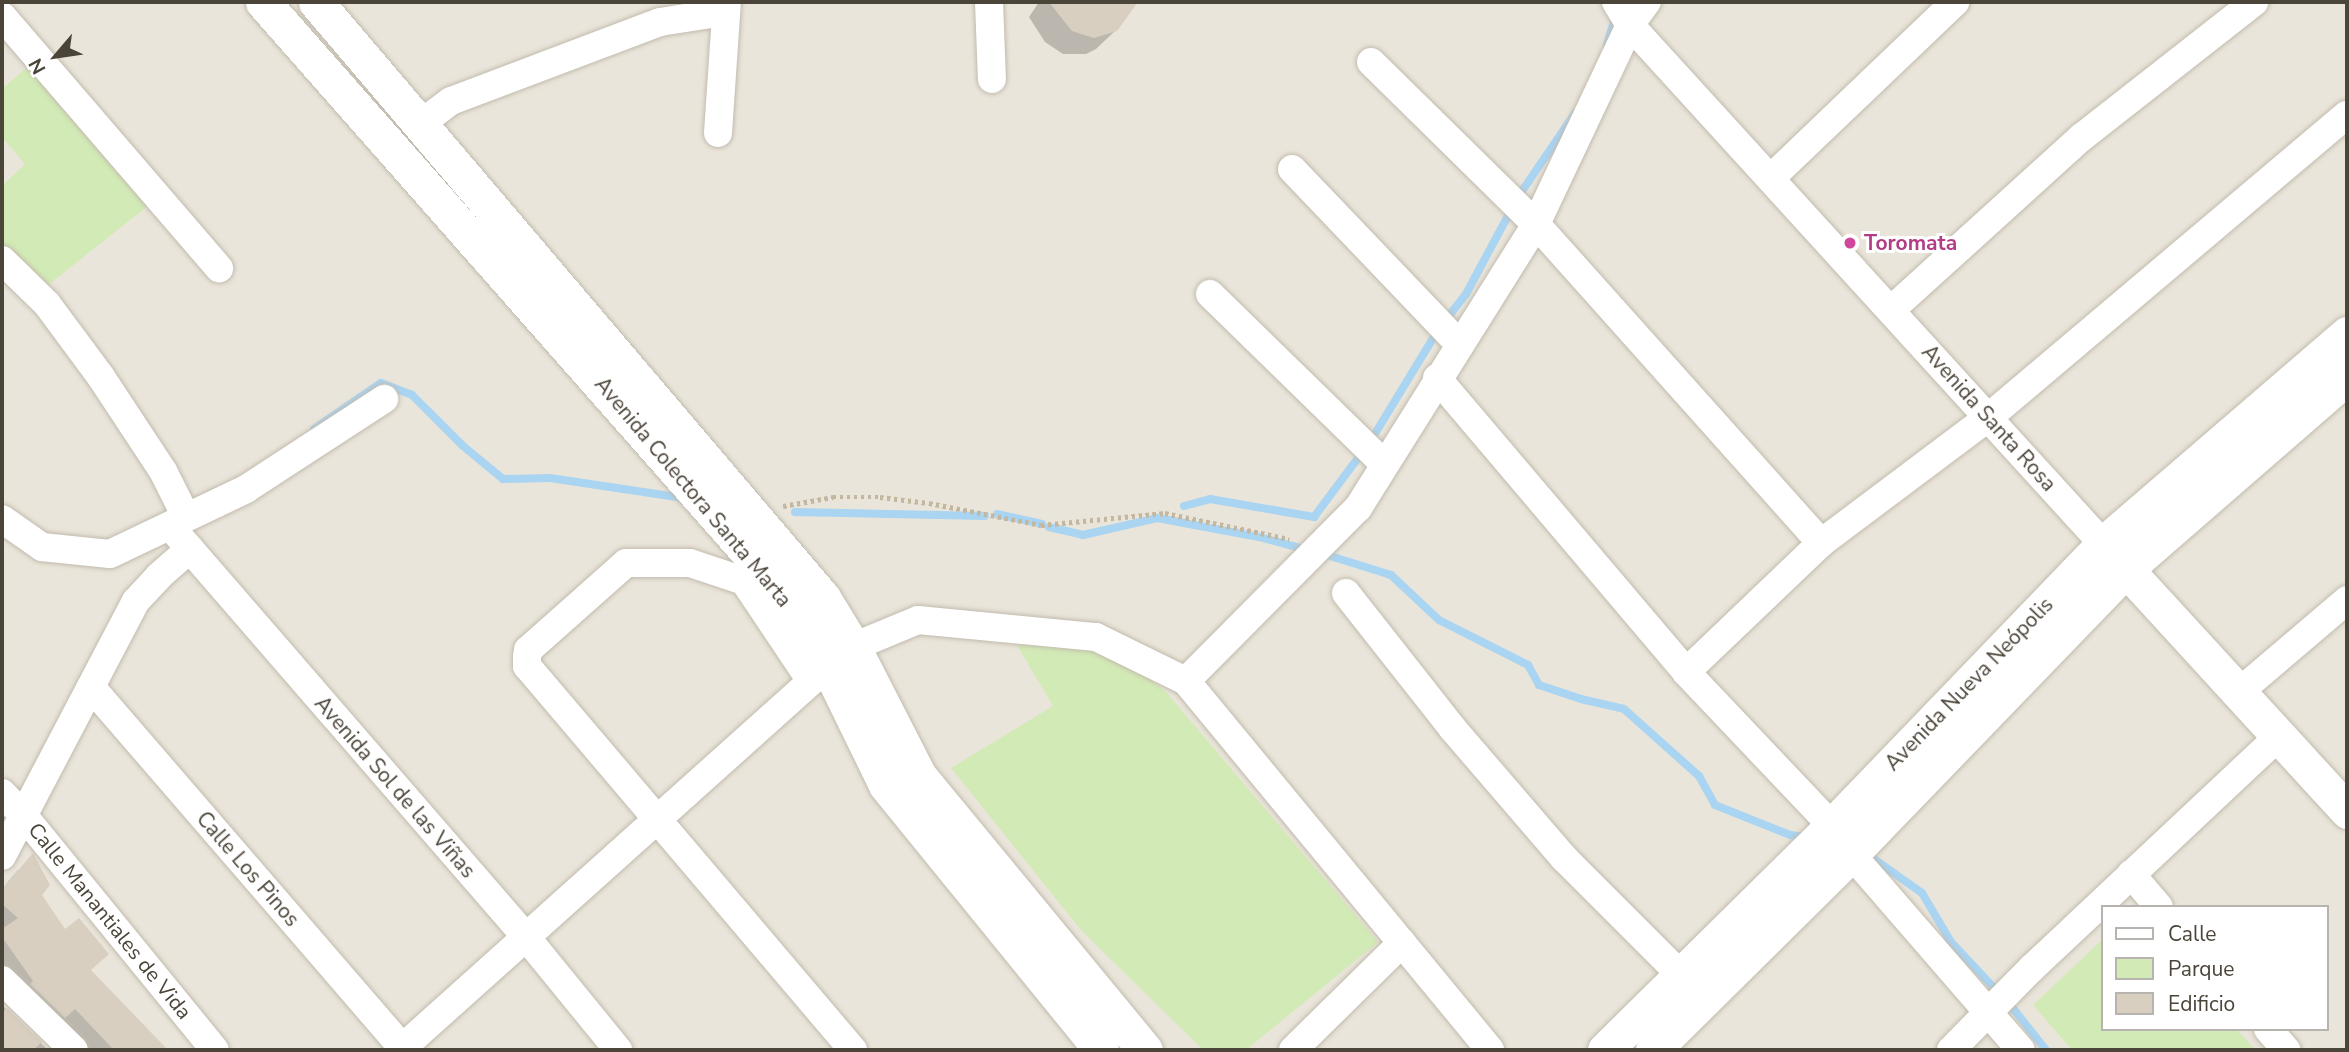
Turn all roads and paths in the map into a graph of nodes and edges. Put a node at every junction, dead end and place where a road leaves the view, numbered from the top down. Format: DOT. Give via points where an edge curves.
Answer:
graph roads {
  1 [pos="263,2"];
  2 [pos="316,2"];
  3 [pos="989,2"];
  4 [pos="1647,2"];
  5 [pos="1955,2"];
  6 [pos="2253,2"];
  7 [pos="725,7"];
  8 [pos="1623,13"];
  9 [pos="2,16"];
  10 [pos="1371,62"];
  11 [pos="992,79"];
  12 [pos="2347,115"];
  13 [pos="419,125"];
  14 [pos="718,132"];
  15 [pos="1292,169"];
  16 [pos="1770,178"];
  17 [pos="1536,224"];
  18 [pos="2,260"];
  19 [pos="219,268"];
  20 [pos="1210,294"];
  21 [pos="1891,310"];
  22 [pos="2347,334"];
  23 [pos="1459,344"];
  24 [pos="2347,377"];
  25 [pos="1437,378"];
  26 [pos="384,399"];
  27 [pos="1989,417"];
  28 [pos="1384,464"];
  29 [pos="752,512"];
  30 [pos="2,519"];
  31 [pos="178,522"];
  32 [pos="1821,543"];
  33 [pos="1321,545"];
  34 [pos="190,549"];
  35 [pos="2115,556"];
  36 [pos="1346,593"];
  37 [pos="2347,600"];
  38 [pos="831,665"];
  39 [pos="1686,672"];
  40 [pos="1186,681"];
  41 [pos="91,687"];
  42 [pos="2239,692"];
  43 [pos="2278,736"];
  44 [pos="2,793"];
  45 [pos="2347,811"];
  46 [pos="24,816"];
  47 [pos="659,818"];
  48 [pos="1842,840"];
  49 [pos="2,856"];
  50 [pos="2131,874"];
  51 [pos="2157,905"];
  52 [pos="526,937"];
  53 [pos="1402,943"];
  54 [pos="1681,975"];
  55 [pos="2,980"];
  56 [pos="1989,1012"];
  57 [pos="2269,1031"];
  58 [pos="402,1049"];
  59 [pos="74,1050"];
  60 [pos="215,1050"];
  61 [pos="618,1050"];
  62 [pos="853,1050"];
  63 [pos="1101,1050"];
  64 [pos="1145,1050"];
  65 [pos="1293,1050"];
  66 [pos="1490,1050"];
  67 [pos="1605,1050"];
  68 [pos="1653,1050"];
  69 [pos="1951,1050"];
  70 [pos="2021,1050"];
  71 [pos="2286,1050"];
  1 -- 38 [label="street, Avenida Colectora Santa Marta" via="783,592"];
  2 -- 13 [label="street, Avenida Colectora Santa Marta"];
  3 -- 11 [label="street"];
  4 -- 8 [label="street"];
  5 -- 16 [label="street"];
  6 -- 21 [label="street" via="2082,137"];
  7 -- 13 [label="street" via="660,22 451,101"];
  7 -- 14 [label="street"];
  8 -- 16 [label="street, Avenida Santa Rosa"];
  8 -- 17 [label="street"];
  9 -- 19 [label="street"];
  10 -- 17 [label="street"];
  12 -- 27 [label="street"];
  13 -- 29 [label="street, Avenida Colectora Santa Marta"];
  15 -- 23 [label="street"];
  16 -- 21 [label="street, Avenida Santa Rosa"];
  17 -- 23 [label="street"];
  17 -- 32 [label="street"];
  18 -- 31 [label="street, Avenida Sol de las Viñas" via="47,304 101,377 163,471"];
  20 -- 28 [label="street"];
  21 -- 27 [label="street, Avenida Santa Rosa"];
  22 -- 35 [label="street, Avenida Nueva Neópolis"];
  23 -- 25 [label="street"];
  24 -- 35 [label="street, Avenida Nueva Neópolis"];
  25 -- 28 [label="street"];
  25 -- 39 [label="street"];
  26 -- 31 [label="street" via="246,489"];
  27 -- 32 [label="street"];
  27 -- 35 [label="street, Avenida Santa Rosa"];
  28 -- 33 [label="street" via="1358,508"];
  29 -- 33 [label="path" via="833,496 929,503 1041,525 1166,513"];
  29 -- 38 [label="street, Avenida Colectora Santa Marta" via="823,598"];
  30 -- 31 [label="street" via="42,547 110,554"];
  31 -- 34 [label="street, Avenida Sol de las Viñas"];
  32 -- 39 [label="street"];
  33 -- 40 [label="street"];
  34 -- 41 [label="street" via="136,601"];
  34 -- 52 [label="street, Avenida Sol de las Viñas"];
  35 -- 42 [label="street, Avenida Santa Rosa"];
  35 -- 48 [label="street, Avenida Nueva Neópolis"];
  36 -- 54 [label="street" via="1453,729 1564,858"];
  37 -- 42 [label="street"];
  38 -- 40 [label="street" via="918,620 1096,637"];
  38 -- 47 [label="street"];
  38 -- 47 [label="street" via="744,581 690,563 626,563 538,641 528,650 527,666"];
  38 -- 63 [label="street, Avenida Colectora Santa Marta" via="886,785"];
  38 -- 64 [label="street, Avenida Colectora Santa Marta"];
  39 -- 48 [label="street"];
  40 -- 53 [label="street"];
  41 -- 46 [label="street"];
  41 -- 58 [label="street, Calle Los Pinos"];
  42 -- 43 [label="street, Avenida Santa Rosa"];
  43 -- 45 [label="street, Avenida Santa Rosa"];
  43 -- 50 [label="street"];
  44 -- 46 [label="street, Calle Manantiales de Vida"];
  46 -- 49 [label="street"];
  46 -- 60 [label="street, Calle Manantiales de Vida"];
  47 -- 52 [label="street"];
  47 -- 62 [label="street"];
  48 -- 54 [label="street, Avenida Nueva Neópolis"];
  48 -- 56 [label="street"];
  48 -- 68 [label="street, Avenida Nueva Neópolis"];
  50 -- 51 [label="street"];
  50 -- 56 [label="street"];
  52 -- 58 [label="street"];
  52 -- 61 [label="street, Avenida Sol de las Viñas"];
  53 -- 65 [label="street"];
  53 -- 66 [label="street"];
  54 -- 67 [label="street, Avenida Nueva Neópolis"];
  55 -- 59 [label="street"];
  56 -- 69 [label="street"];
  56 -- 70 [label="street"];
  57 -- 71 [label="street"];
}
